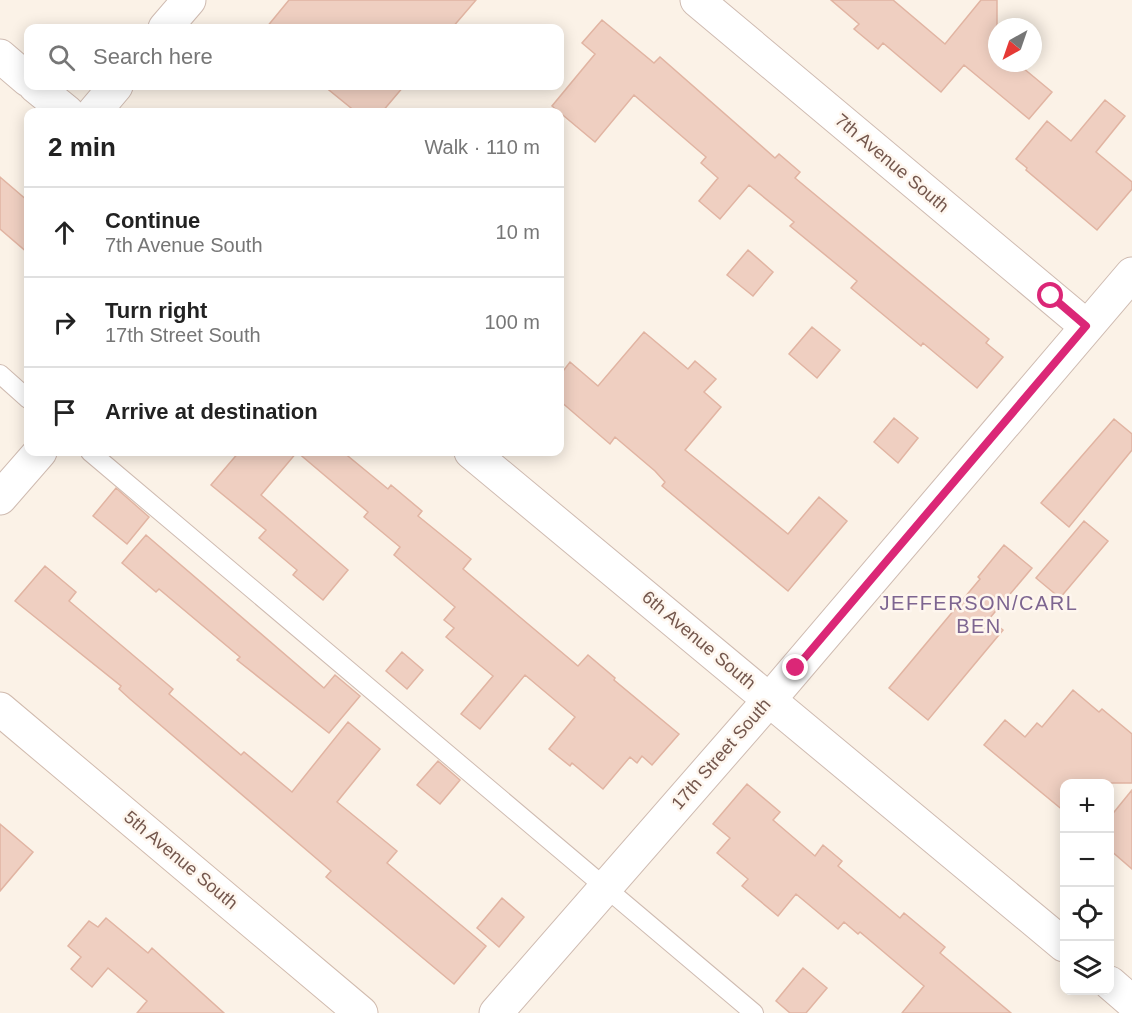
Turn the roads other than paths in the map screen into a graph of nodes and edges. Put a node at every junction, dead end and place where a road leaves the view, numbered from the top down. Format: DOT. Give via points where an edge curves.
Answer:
graph roads {
  1 [pos="189,0"];
  2 [pos="697,0"];
  3 [pos="168,24"];
  4 [pos="0,56"];
  5 [pos="24,77"];
  6 [pos="40,90"];
  7 [pos="113,90"];
  8 [pos="62,108"];
  9 [pos="97,108"];
  10 [pos="1132,274"];
  11 [pos="1086,326"];
  12 [pos="0,374"];
  13 [pos="24,395"];
  14 [pos="37,456"];
  15 [pos="95,456"];
  16 [pos="476,456"];
  17 [pos="0,498"];
  18 [pos="770,699"];
  19 [pos="0,709"];
  20 [pos="604,887"];
  21 [pos="1060,941"];
  22 [pos="1114,986"];
  23 [pos="1132,1002"];
  24 [pos="361,1013"];
  25 [pos="496,1013"];
  26 [pos="754,1013"];
  1 -- 3 [label="street"];
  2 -- 11 [label="street, 7th Avenue South"];
  4 -- 5 [label="street"];
  6 -- 8 [label="street"];
  7 -- 9 [label="street"];
  10 -- 11 [label="street, 17th Street South"];
  11 -- 18 [label="street, 17th Street South"];
  12 -- 13 [label="lane"];
  14 -- 17 [label="street"];
  15 -- 20 [label="lane"];
  16 -- 18 [label="street, 6th Avenue South"];
  18 -- 20 [label="street, 17th Street South"];
  18 -- 21 [label="street, 6th Avenue South"];
  19 -- 24 [label="street, 5th Avenue South"];
  20 -- 25 [label="street, 17th Street South"];
  20 -- 26 [label="lane"];
  22 -- 23 [label="street"];
}
